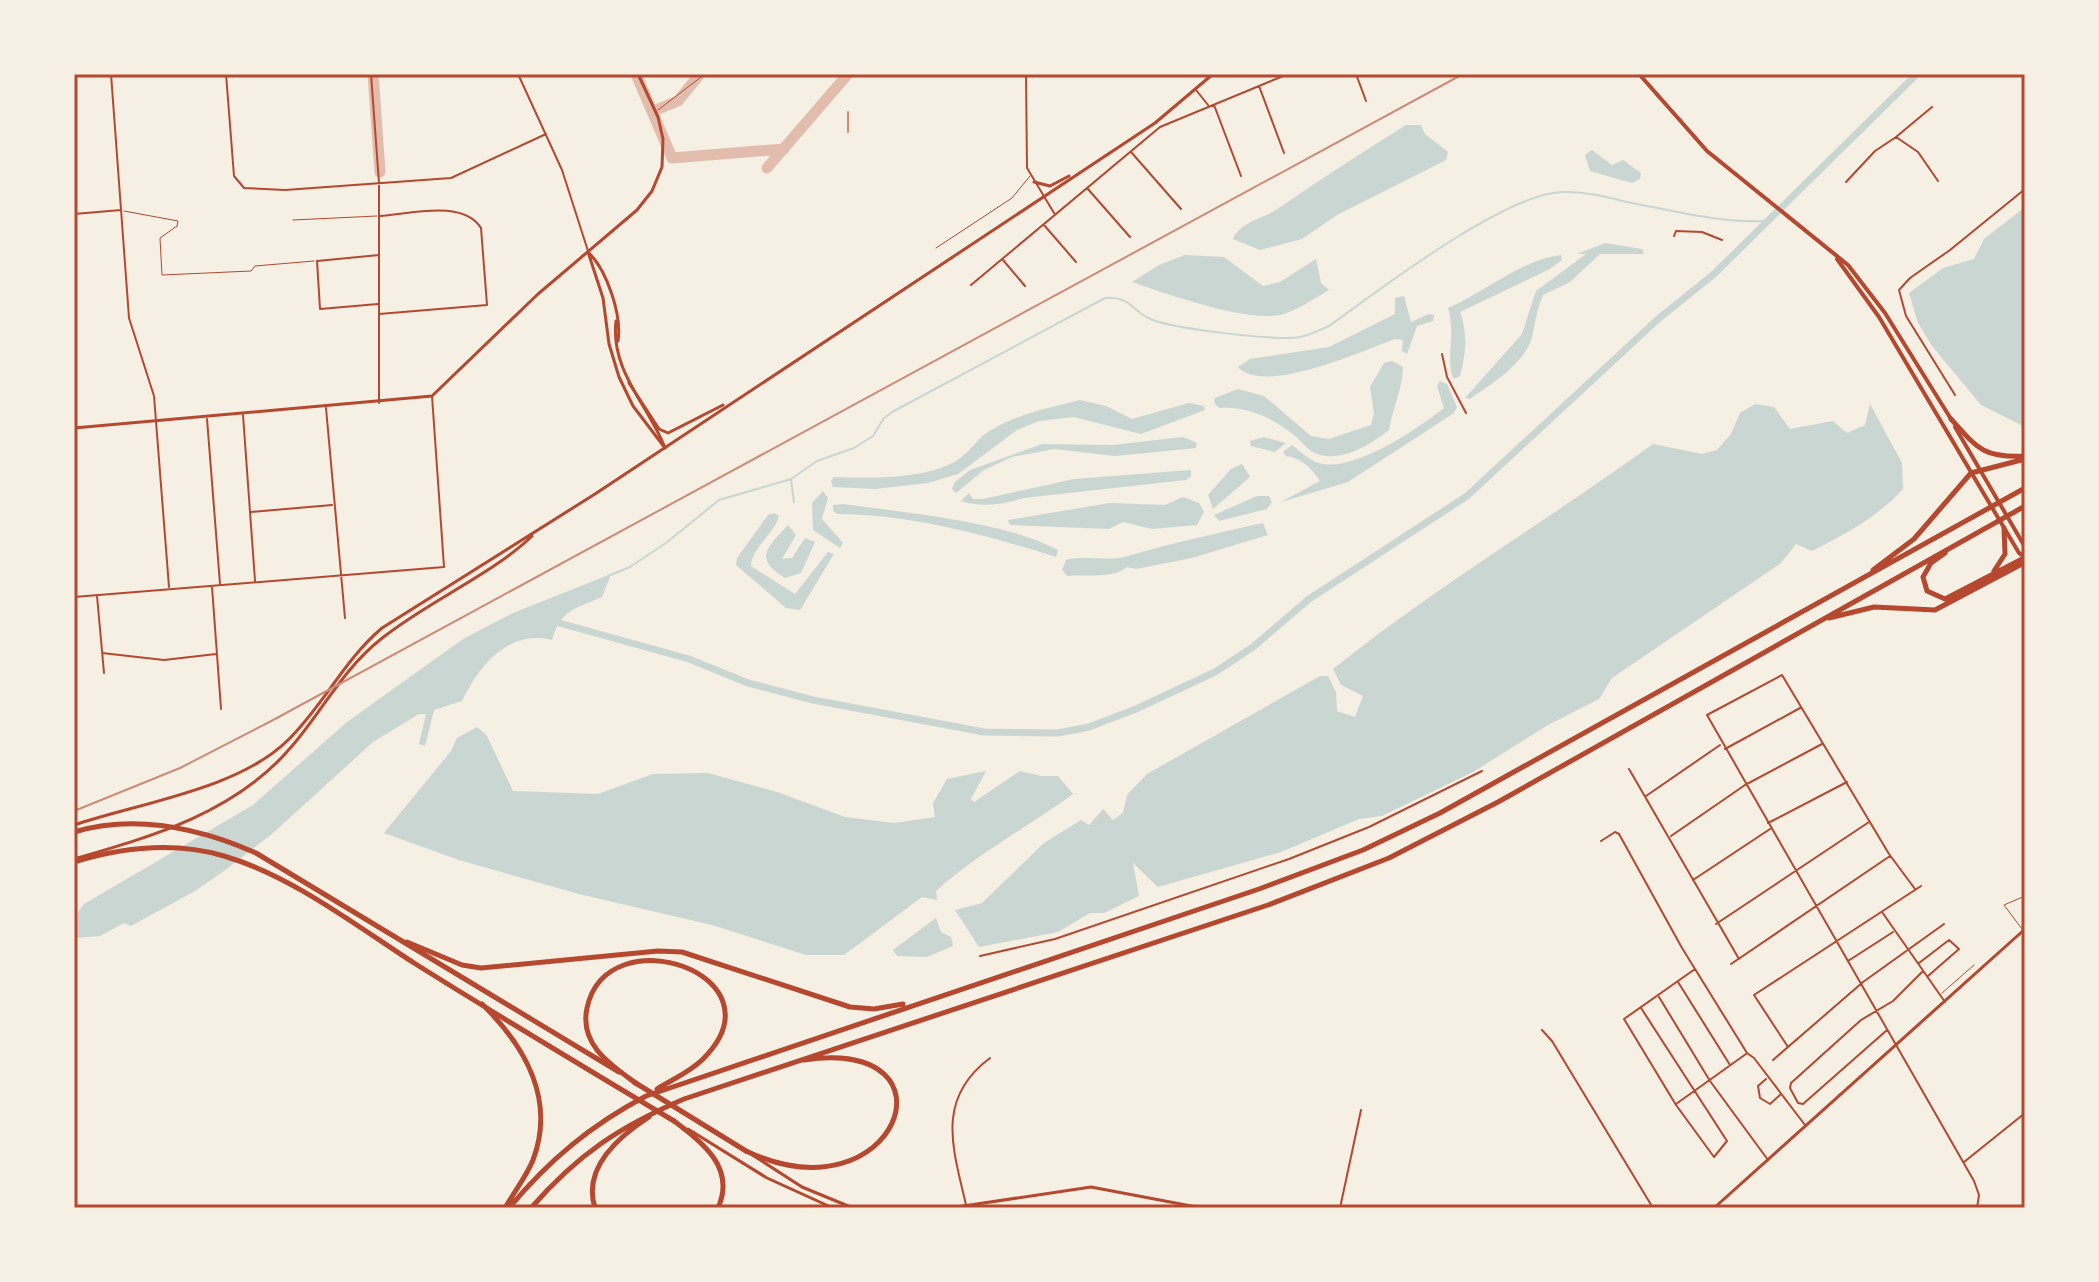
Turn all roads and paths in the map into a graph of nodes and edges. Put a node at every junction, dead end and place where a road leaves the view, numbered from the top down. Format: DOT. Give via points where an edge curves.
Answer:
graph roads {
  1 [pos="111,74"];
  2 [pos="226,74"];
  3 [pos="371,74"];
  4 [pos="518,74"];
  5 [pos="638,74"];
  6 [pos="705,74"];
  7 [pos="1026,74"];
  8 [pos="1213,74"];
  9 [pos="1288,74"];
  10 [pos="1356,74"];
  11 [pos="1639,74"];
  12 [pos="1259,85"];
  13 [pos="1196,90"];
  14 [pos="1366,101"];
  15 [pos="1211,105"];
  16 [pos="1932,107"];
  17 [pos="655,111"];
  18 [pos="546,134"];
  19 [pos="1896,137"];
  20 [pos="1130,151"];
  21 [pos="1284,153"];
  22 [pos="1030,176"];
  23 [pos="1073,176"];
  24 [pos="1241,176"];
  25 [pos="1938,181"];
  26 [pos="1034,182"];
  27 [pos="1846,182"];
  28 [pos="379,183"];
  29 [pos="1086,187"];
  30 [pos="2025,189"];
  31 [pos="1042,196"];
  32 [pos="1181,209"];
  33 [pos="121,210"];
  34 [pos="74,214"];
  35 [pos="1055,214"];
  36 [pos="379,216"];
  37 [pos="293,220"];
  38 [pos="1044,224"];
  39 [pos="1674,236"];
  40 [pos="1130,237"];
  41 [pos="1722,240"];
  42 [pos="936,248"];
  43 [pos="588,252"];
  44 [pos="379,255"];
  45 [pos="1835,257"];
  46 [pos="1002,259"];
  47 [pos="317,261"];
  48 [pos="1076,262"];
  49 [pos="971,285"];
  50 [pos="1025,286"];
  51 [pos="379,304"];
  52 [pos="379,314"];
  53 [pos="1442,354"];
  54 [pos="629,383"];
  55 [pos="1955,395"];
  56 [pos="432,396"];
  57 [pos="737,397"];
  58 [pos="74,401"];
  59 [pos="379,403"];
  60 [pos="326,408"];
  61 [pos="1466,413"];
  62 [pos="243,415"];
  63 [pos="207,417"];
  64 [pos="1951,419"];
  65 [pos="156,421"];
  66 [pos="75,428"];
  67 [pos="665,448"];
  68 [pos="2025,457"];
  69 [pos="1981,468"];
  70 [pos="1971,473"];
  71 [pos="2025,488"];
  72 [pos="333,505"];
  73 [pos="2022,507"];
  74 [pos="250,512"];
  75 [pos="2004,528"];
  76 [pos="536,532"];
  77 [pos="1964,539"];
  78 [pos="2025,547"];
  79 [pos="2025,557"];
  80 [pos="339,575"];
  81 [pos="1986,578"];
  82 [pos="1859,580"];
  83 [pos="255,582"];
  84 [pos="220,585"];
  85 [pos="212,586"];
  86 [pos="169,589"];
  87 [pos="97,595"];
  88 [pos="74,597"];
  89 [pos="345,618"];
  90 [pos="1813,624"];
  91 [pos="102,653"];
  92 [pos="217,654"];
  93 [pos="104,673"];
  94 [pos="1802,707"];
  95 [pos="221,709"];
  96 [pos="1823,743"];
  97 [pos="1721,744"];
  98 [pos="1724,749"];
  99 [pos="1629,769"];
  100 [pos="1482,771"];
  101 [pos="1847,782"];
  102 [pos="1745,785"];
  103 [pos="1645,796"];
  104 [pos="1870,821"];
  105 [pos="1767,824"];
  106 [pos="74,825"];
  107 [pos="1770,829"];
  108 [pos="74,832"];
  109 [pos="1669,837"];
  110 [pos="1601,841"];
  111 [pos="1891,855"];
  112 [pos="74,860"];
  113 [pos="1795,871"];
  114 [pos="1692,880"];
  115 [pos="1921,886"];
  116 [pos="1915,889"];
  117 [pos="2025,896"];
  118 [pos="1815,907"];
  119 [pos="1881,911"];
  120 [pos="1716,924"];
  121 [pos="1944,924"];
  122 [pos="1895,930"];
  123 [pos="2025,931"];
  124 [pos="1835,941"];
  125 [pos="407,942"];
  126 [pos="1908,949"];
  127 [pos="980,956"];
  128 [pos="1739,959"];
  129 [pos="1847,962"];
  130 [pos="1918,963"];
  131 [pos="1731,964"];
  132 [pos="1974,965"];
  133 [pos="1695,969"];
  134 [pos="1923,971"];
  135 [pos="1928,977"];
  136 [pos="1677,981"];
  137 [pos="1861,985"];
  138 [pos="1940,995"];
  139 [pos="1658,996"];
  140 [pos="935,997"];
  141 [pos="1945,1002"];
  142 [pos="482,1004"];
  143 [pos="1641,1008"];
  144 [pos="1877,1012"];
  145 [pos="1887,1029"];
  146 [pos="1542,1030"];
  147 [pos="1895,1046"];
  148 [pos="1788,1047"];
  149 [pos="1747,1053"];
  150 [pos="990,1058"];
  151 [pos="1773,1060"];
  152 [pos="787,1062"];
  153 [pos="1730,1065"];
  154 [pos="1767,1079"];
  155 [pos="1710,1081"];
  156 [pos="637,1084"];
  157 [pos="1693,1093"];
  158 [pos="1780,1095"];
  159 [pos="646,1096"];
  160 [pos="1676,1105"];
  161 [pos="667,1107"];
  162 [pos="1361,1110"];
  163 [pos="2025,1113"];
  164 [pos="674,1121"];
  165 [pos="1806,1126"];
  166 [pos="746,1151"];
  167 [pos="1768,1160"];
  168 [pos="1964,1163"];
  169 [pos="966,1205"];
  170 [pos="507,1208"];
  171 [pos="531,1208"];
  172 [pos="595,1208"];
  173 [pos="718,1208"];
  174 [pos="833,1208"];
  175 [pos="853,1208"];
  176 [pos="950,1208"];
  177 [pos="1202,1208"];
  178 [pos="1340,1208"];
  179 [pos="1653,1208"];
  180 [pos="1714,1208"];
  181 [pos="1977,1208"];
  1 -- 33 [label="street"];
  2 -- 28 [label="street" via="234,172 241,187 285,190"];
  3 -- 28 [label="street"];
  4 -- 18 [label="street"];
  5 -- 17 [label="street"];
  6 -- 17 [label="lane"];
  7 -- 22 [label="street"];
  8 -- 13 [label="street"];
  9 -- 12 [label="street"];
  10 -- 14 [label="street"];
  11 -- 45 [label="main road" via="1707,151"];
  12 -- 15 [label="street"];
  12 -- 21 [label="street"];
  13 -- 15 [label="street"];
  13 -- 23 [label="street"];
  15 -- 20 [label="street" via="1174,120"];
  15 -- 24 [label="street"];
  16 -- 19 [label="street"];
  17 -- 43 [label="street" via="663,150 657,183 637,210"];
  18 -- 28 [label="street" via="457,177"];
  18 -- 43 [label="street"];
  19 -- 25 [label="street" via="1918,152"];
  19 -- 27 [label="street"];
  20 -- 29 [label="street"];
  20 -- 32 [label="street"];
  22 -- 26 [label="street"];
  22 -- 42 [label="lane" via="1012,198"];
  23 -- 26 [label="street" via="1050,186"];
  23 -- 31 [label="street"];
  26 -- 31 [label="street"];
  28 -- 36 [label="street"];
  29 -- 35 [label="street"];
  29 -- 40 [label="street"];
  30 -- 55 [label="street" via="1899,290 1906,316"];
  31 -- 35 [label="street"];
  31 -- 57 [label="street"];
  33 -- 34 [label="street"];
  33 -- 47 [label="lane" via="178,221 160,238 162,275 251,271 255,266"];
  33 -- 65 [label="street" via="130,324 151,381"];
  35 -- 38 [label="street"];
  36 -- 37 [label="lane"];
  36 -- 44 [label="street"];
  36 -- 52 [label="street" via="453,211 474,220 481,228 487,305"];
  38 -- 46 [label="street"];
  38 -- 48 [label="street"];
  39 -- 41 [label="street" via="1676,231 1696,231"];
  43 -- 54 [label="street" via="603,273"];
  43 -- 56 [label="street"];
  43 -- 67 [label="street" via="619,377 645,425"];
  44 -- 47 [label="street"];
  44 -- 51 [label="street"];
  45 -- 64 [label="main road" via="1868,289"];
  45 -- 70 [label="main road" via="1879,317"];
  46 -- 49 [label="street"];
  46 -- 50 [label="street"];
  47 -- 51 [label="street" via="320,309"];
  51 -- 52 [label="street"];
  52 -- 59 [label="street"];
  53 -- 61 [label="street" via="1447,377"];
  54 -- 57 [label="street" via="659,429 668,433"];
  54 -- 67 [label="street"];
  56 -- 59 [label="street"];
  56 -- 80 [label="street" via="444,567"];
  57 -- 67 [label="street"];
  58 -- 66 [label="street"];
  59 -- 60 [label="street"];
  60 -- 62 [label="street"];
  60 -- 72 [label="street"];
  62 -- 63 [label="street"];
  62 -- 74 [label="street"];
  63 -- 65 [label="street"];
  63 -- 84 [label="street"];
  64 -- 68 [label="highway" via="1985,452"];
  64 -- 69 [label="main road"];
  65 -- 66 [label="street"];
  65 -- 86 [label="street"];
  67 -- 76 [label="street"];
  68 -- 69 [label="highway"];
  69 -- 70 [label="highway"];
  69 -- 78 [label="main road"];
  70 -- 75 [label="main road"];
  70 -- 82 [label="highway" via="1914,539"];
  71 -- 82 [label="highway"];
  72 -- 74 [label="street"];
  72 -- 80 [label="street"];
  73 -- 77 [label="highway"];
  74 -- 83 [label="street"];
  75 -- 79 [label="main road"];
  75 -- 81 [label="highway" via="2005,554"];
  76 -- 106 [label="street" via="370,639 301,727 259,762 211,784"];
  76 -- 112 [label="street" via="364,653 290,749 246,789 204,815"];
  77 -- 81 [label="highway" via="1925,569 1927,591 1945,599"];
  77 -- 90 [label="highway"];
  79 -- 81 [label="highway"];
  79 -- 90 [label="highway" via="2020,565 1935,610 1855,609"];
  80 -- 83 [label="street"];
  80 -- 89 [label="street"];
  82 -- 140 [label="highway" via="1440,813 1363,850"];
  83 -- 84 [label="street"];
  84 -- 85 [label="street"];
  85 -- 86 [label="street"];
  85 -- 92 [label="street"];
  86 -- 87 [label="street"];
  87 -- 88 [label="street"];
  87 -- 91 [label="street"];
  90 -- 152 [label="highway" via="1389,858 1268,905"];
  91 -- 92 [label="street" via="164,660"];
  91 -- 93 [label="street"];
  92 -- 95 [label="street"];
  94 -- 96 [label="street"];
  94 -- 97 [label="street" via="1782,675 1706,716"];
  94 -- 98 [label="street"];
  96 -- 101 [label="street"];
  96 -- 102 [label="street"];
  97 -- 98 [label="street"];
  97 -- 103 [label="street"];
  98 -- 102 [label="street"];
  99 -- 103 [label="street"];
  100 -- 127 [label="street" via="1369,827 1289,859 1055,939"];
  101 -- 104 [label="street"];
  101 -- 105 [label="street"];
  102 -- 105 [label="street"];
  102 -- 109 [label="street"];
  103 -- 109 [label="street"];
  104 -- 111 [label="street"];
  104 -- 113 [label="street"];
  105 -- 107 [label="street"];
  107 -- 113 [label="street"];
  107 -- 114 [label="street"];
  108 -- 125 [label="highway" via="144,824 203,834 268,858"];
  109 -- 114 [label="street"];
  110 -- 133 [label="street" via="1617,833"];
  111 -- 116 [label="street"];
  111 -- 118 [label="street"];
  112 -- 142 [label="highway" via="140,848 209,852 250,865"];
  113 -- 118 [label="street"];
  113 -- 120 [label="street"];
  114 -- 120 [label="street"];
  115 -- 116 [label="street"];
  116 -- 119 [label="street"];
  117 -- 123 [label="lane" via="2004,905"];
  118 -- 124 [label="street"];
  118 -- 128 [label="street"];
  119 -- 122 [label="street"];
  119 -- 124 [label="street"];
  120 -- 128 [label="street"];
  121 -- 126 [label="street"];
  122 -- 126 [label="street"];
  122 -- 129 [label="street"];
  123 -- 141 [label="street"];
  124 -- 129 [label="street"];
  124 -- 148 [label="street" via="1754,995"];
  125 -- 140 [label="highway" via="481,968 682,952 850,1007 894,1006"];
  125 -- 156 [label="highway"];
  126 -- 130 [label="street"];
  126 -- 137 [label="street"];
  128 -- 131 [label="street"];
  129 -- 137 [label="street"];
  130 -- 134 [label="street"];
  130 -- 135 [label="street" via="1949,940 1959,949"];
  132 -- 138 [label="lane"];
  133 -- 136 [label="street"];
  133 -- 149 [label="street"];
  134 -- 135 [label="street"];
  134 -- 144 [label="street"];
  135 -- 138 [label="street"];
  136 -- 139 [label="street"];
  136 -- 153 [label="street"];
  137 -- 144 [label="street"];
  137 -- 148 [label="street"];
  138 -- 141 [label="street"];
  139 -- 143 [label="street"];
  139 -- 155 [label="street"];
  140 -- 159 [label="highway"];
  141 -- 147 [label="street"];
  142 -- 164 [label="highway"];
  142 -- 170 [label="highway" via="521,1050 538,1098 533,1160"];
  143 -- 157 [label="street"];
  143 -- 160 [label="street" via="1624,1019"];
  144 -- 145 [label="street"];
  144 -- 145 [label="street" via="1861,1020 1790,1085 1798,1103"];
  145 -- 147 [label="street"];
  146 -- 179 [label="street"];
  147 -- 165 [label="street"];
  147 -- 168 [label="street"];
  148 -- 151 [label="street"];
  149 -- 153 [label="street"];
  149 -- 154 [label="street"];
  150 -- 169 [label="street" via="961,1088 952,1118"];
  152 -- 161 [label="highway"];
  152 -- 166 [label="highway" via="842,1057 871,1064 894,1087 896,1120 876,1146 831,1167 789,1167"];
  153 -- 155 [label="street"];
  154 -- 158 [label="street"];
  154 -- 158 [label="street" via="1758,1086 1760,1098 1770,1104"];
  155 -- 157 [label="street"];
  155 -- 167 [label="street"];
  156 -- 159 [label="highway" via="602,1059 592,1043 586,1014 589,998 597,984 626,966 667,960 687,966 718,991 724,1023 705,1058"];
  156 -- 166 [label="highway"];
  157 -- 160 [label="street"];
  157 -- 160 [label="street" via="1727,1141 1713,1157"];
  158 -- 165 [label="street"];
  159 -- 170 [label="highway" via="565,1148"];
  161 -- 171 [label="highway" via="595,1145"];
  161 -- 172 [label="highway" via="630,1129 601,1161 593,1177"];
  162 -- 178 [label="street"];
  163 -- 168 [label="street"];
  164 -- 173 [label="highway" via="706,1145 717,1162 723,1187"];
  164 -- 174 [label="street" via="767,1178"];
  165 -- 167 [label="street"];
  166 -- 175 [label="street" via="802,1187"];
  167 -- 180 [label="street"];
  168 -- 181 [label="street" via="1978,1190"];
  169 -- 176 [label="street"];
  169 -- 177 [label="street" via="1091,1187"];
}
